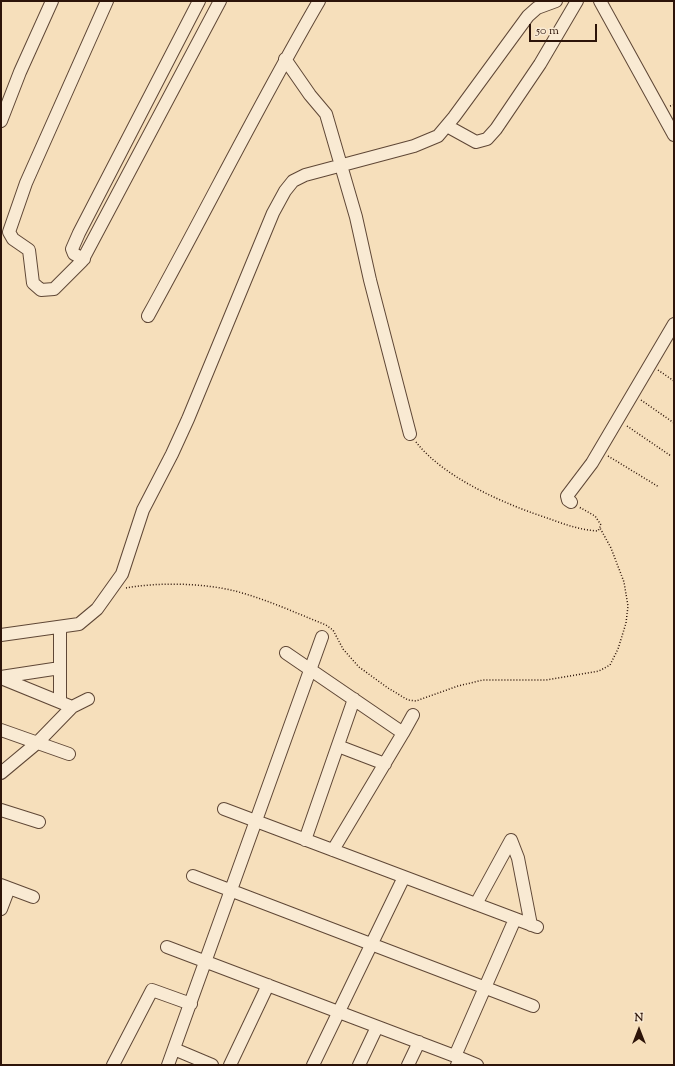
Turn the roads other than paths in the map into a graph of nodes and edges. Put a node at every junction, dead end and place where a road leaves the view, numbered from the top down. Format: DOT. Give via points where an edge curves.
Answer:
graph roads {
  1 [pos="52,1"];
  2 [pos="107,1"];
  3 [pos="198,1"];
  4 [pos="220,1"];
  5 [pos="319,1"];
  6 [pos="556,1"];
  7 [pos="577,1"];
  8 [pos="600,1"];
  9 [pos="285,59"];
  10 [pos="1,122"];
  11 [pos="447,126"];
  12 [pos="674,135"];
  13 [pos="343,165"];
  14 [pos="84,259"];
  15 [pos="148,316"];
  16 [pos="674,326"];
  17 [pos="410,434"];
  18 [pos="571,502"];
  19 [pos="60,627"];
  20 [pos="1,635"];
  21 [pos="322,637"];
  22 [pos="286,653"];
  23 [pos="60,668"];
  24 [pos="311,670"];
  25 [pos="1,678"];
  26 [pos="88,699"];
  27 [pos="354,699"];
  28 [pos="60,702"];
  29 [pos="72,707"];
  30 [pos="413,715"];
  31 [pos="1,730"];
  32 [pos="403,733"];
  33 [pos="37,743"];
  34 [pos="338,746"];
  35 [pos="68,754"];
  36 [pos="385,764"];
  37 [pos="1,774"];
  38 [pos="224,809"];
  39 [pos="1,810"];
  40 [pos="39,822"];
  41 [pos="257,822"];
  42 [pos="305,840"];
  43 [pos="333,850"];
  44 [pos="193,876"];
  45 [pos="404,877"];
  46 [pos="5,886"];
  47 [pos="232,891"];
  48 [pos="33,897"];
  49 [pos="476,904"];
  50 [pos="1,909"];
  51 [pos="515,919"];
  52 [pos="372,944"];
  53 [pos="167,947"];
  54 [pos="206,962"];
  55 [pos="268,986"];
  56 [pos="485,988"];
  57 [pos="191,1004"];
  58 [pos="532,1006"];
  59 [pos="338,1012"];
  60 [pos="377,1027"];
  61 [pos="419,1042"];
  62 [pos="174,1049"];
  63 [pos="457,1060"];
  64 [pos="113,1065"];
  65 [pos="168,1065"];
  66 [pos="212,1065"];
  67 [pos="230,1065"];
  68 [pos="313,1065"];
  69 [pos="358,1065"];
  70 [pos="408,1065"];
  71 [pos="477,1065"];
  1 -- 10 [label="street"];
  2 -- 14 [label="street" via="26,183 9,232 13,239 29,250 33,283 41,290 48,291 59,285"];
  3 -- 14 [label="street" via="76,238 73,252"];
  4 -- 14 [label="street"];
  5 -- 9 [label="street"];
  6 -- 11 [label="street" via="537,8 528,16"];
  7 -- 11 [label="street" via="536,70 496,129 486,139 476,142"];
  8 -- 12 [label="street"];
  9 -- 13 [label="street" via="326,114"];
  9 -- 15 [label="street"];
  11 -- 13 [label="street" via="438,136 427,142"];
  13 -- 17 [label="street"];
  13 -- 19 [label="street" via="306,175 293,181 285,190 257,248 185,426 143,510 126,565 109,592 87,618 79,624"];
  16 -- 18 [label="street" via="599,451 567,496"];
  19 -- 20 [label="street"];
  19 -- 23 [label="street"];
  21 -- 24 [label="street"];
  22 -- 24 [label="street"];
  23 -- 25 [label="street"];
  23 -- 28 [label="street"];
  24 -- 27 [label="street"];
  24 -- 41 [label="street"];
  25 -- 28 [label="street"];
  26 -- 29 [label="street"];
  27 -- 32 [label="street"];
  27 -- 34 [label="street"];
  28 -- 29 [label="street"];
  29 -- 33 [label="street"];
  30 -- 32 [label="street"];
  31 -- 33 [label="street"];
  32 -- 36 [label="street"];
  33 -- 35 [label="street"];
  33 -- 37 [label="street"];
  34 -- 36 [label="street"];
  34 -- 42 [label="street"];
  36 -- 43 [label="street"];
  38 -- 41 [label="street"];
  39 -- 40 [label="street"];
  41 -- 42 [label="street"];
  41 -- 47 [label="street"];
  42 -- 43 [label="street"];
  43 -- 45 [label="street"];
  44 -- 47 [label="street"];
  45 -- 49 [label="street"];
  45 -- 52 [label="street"];
  46 -- 48 [label="street"];
  46 -- 50 [label="street"];
  47 -- 52 [label="street"];
  47 -- 54 [label="street"];
  49 -- 51 [label="street"];
  49 -- 51 [label="street" via="511,840 518,858 534,926"];
  51 -- 56 [label="street"];
  52 -- 56 [label="street"];
  52 -- 59 [label="street"];
  53 -- 54 [label="street"];
  54 -- 55 [label="street"];
  54 -- 57 [label="street"];
  55 -- 59 [label="street"];
  55 -- 67 [label="street"];
  56 -- 58 [label="street"];
  56 -- 63 [label="street"];
  57 -- 62 [label="street"];
  57 -- 64 [label="street" via="152,990"];
  59 -- 60 [label="street"];
  59 -- 68 [label="street"];
  60 -- 61 [label="street"];
  60 -- 69 [label="street"];
  61 -- 63 [label="street"];
  61 -- 70 [label="street"];
  62 -- 65 [label="street"];
  62 -- 66 [label="street"];
  63 -- 71 [label="street"];
}
